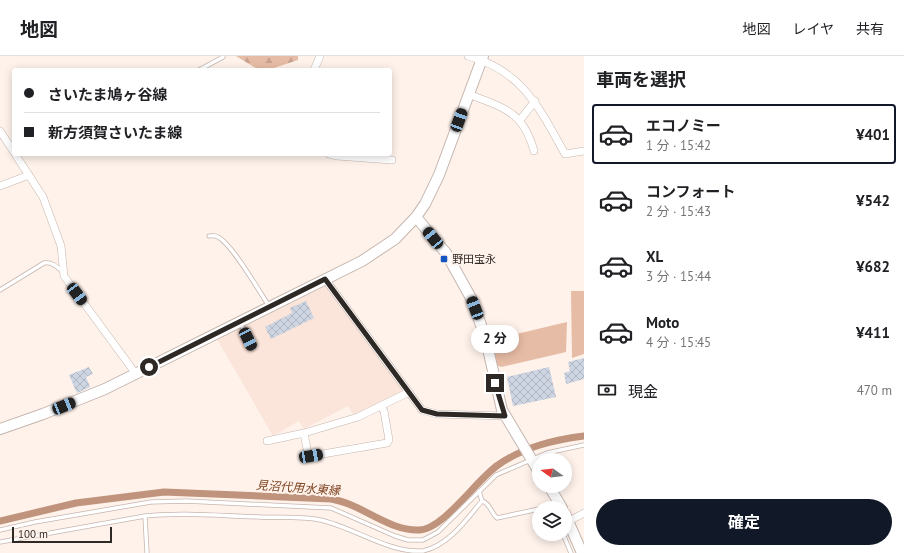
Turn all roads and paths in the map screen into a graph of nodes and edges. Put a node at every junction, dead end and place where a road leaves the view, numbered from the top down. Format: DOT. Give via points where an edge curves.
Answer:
graph roads {
  1 [pos="320,56"];
  2 [pos="468,56"];
  3 [pos="223,57"];
  4 [pos="482,58"];
  5 [pos="203,68"];
  6 [pos="315,68"];
  7 [pos="468,94"];
  8 [pos="535,102"];
  9 [pos="520,120"];
  10 [pos="0,131"];
  11 [pos="12,149"];
  12 [pos="534,151"];
  13 [pos="584,151"];
  14 [pos="17,156"];
  15 [pos="337,156"];
  16 [pos="392,160"];
  17 [pos="29,175"];
  18 [pos="0,186"];
  19 [pos="416,217"];
  20 [pos="209,236"];
  21 [pos="63,272"];
  22 [pos="325,279"];
  23 [pos="0,290"];
  24 [pos="269,306"];
  25 [pos="239,321"];
  26 [pos="252,348"];
  27 [pos="136,374"];
  28 [pos="409,392"];
  29 [pos="381,407"];
  30 [pos="505,416"];
  31 [pos="0,429"];
  32 [pos="304,433"];
  33 [pos="267,441"];
  34 [pos="584,444"];
  35 [pos="530,458"];
  36 [pos="532,461"];
  37 [pos="479,491"];
  38 [pos="482,501"];
  39 [pos="532,510"];
  40 [pos="584,513"];
  41 [pos="145,516"];
  42 [pos="572,516"];
  43 [pos="572,529"];
  44 [pos="0,530"];
  45 [pos="566,541"];
  46 [pos="0,542"];
  47 [pos="147,553"];
  48 [pos="571,553"];
  49 [pos="582,553"];
  1 -- 6 [label="street"];
  2 -- 4 [label="street"];
  3 -- 5 [label="lane"];
  4 -- 7 [label="main road"];
  4 -- 8 [label="street" via="516,81"];
  7 -- 9 [label="street" via="503,107"];
  7 -- 19 [label="main road" via="433,189"];
  8 -- 9 [label="street"];
  8 -- 13 [label="street" via="565,154"];
  9 -- 12 [label="street" via="530,134"];
  10 -- 11 [label="street"];
  14 -- 17 [label="street"];
  15 -- 16 [label="street"];
  17 -- 18 [label="street"];
  17 -- 21 [label="street" via="43,197 61,246"];
  19 -- 22 [label="main road" via="382,249"];
  19 -- 30 [label="main road" via="449,258 471,298 481,324"];
  20 -- 24 [label="lane" via="221,239 240,261"];
  21 -- 23 [label="lane" via="56,265 44,263"];
  21 -- 27 [label="street" via="69,284"];
  22 -- 24 [label="main road"];
  22 -- 28 [label="street"];
  24 -- 25 [label="main road"];
  25 -- 26 [label="lane"];
  25 -- 27 [label="main road"];
  27 -- 31 [label="main road" via="69,404"];
  28 -- 29 [label="street"];
  28 -- 30 [label="street" via="422,410 429,413"];
  29 -- 32 [label="street" via="358,417"];
  29 -- 32 [label="street" via="389,440 387,442 311,456 308,454"];
  30 -- 35 [label="main road"];
  32 -- 33 [label="street"];
  34 -- 35 [label="lane"];
  35 -- 36 [label="main road"];
  35 -- 37 [label="lane" via="496,475"];
  37 -- 38 [label="lane"];
  37 -- 44 [label="lane" via="438,532 416,540 395,536 331,508 186,501 151,502"];
  38 -- 39 [label="lane" via="486,502 498,518"];
  38 -- 41 [label="lane" via="448,539 423,551 412,552 387,547 343,527 319,520 208,515"];
  40 -- 42 [label="street"];
  41 -- 46 [label="lane"];
  41 -- 47 [label="lane"];
  43 -- 49 [label="main road"];
  45 -- 48 [label="lane"];
}
